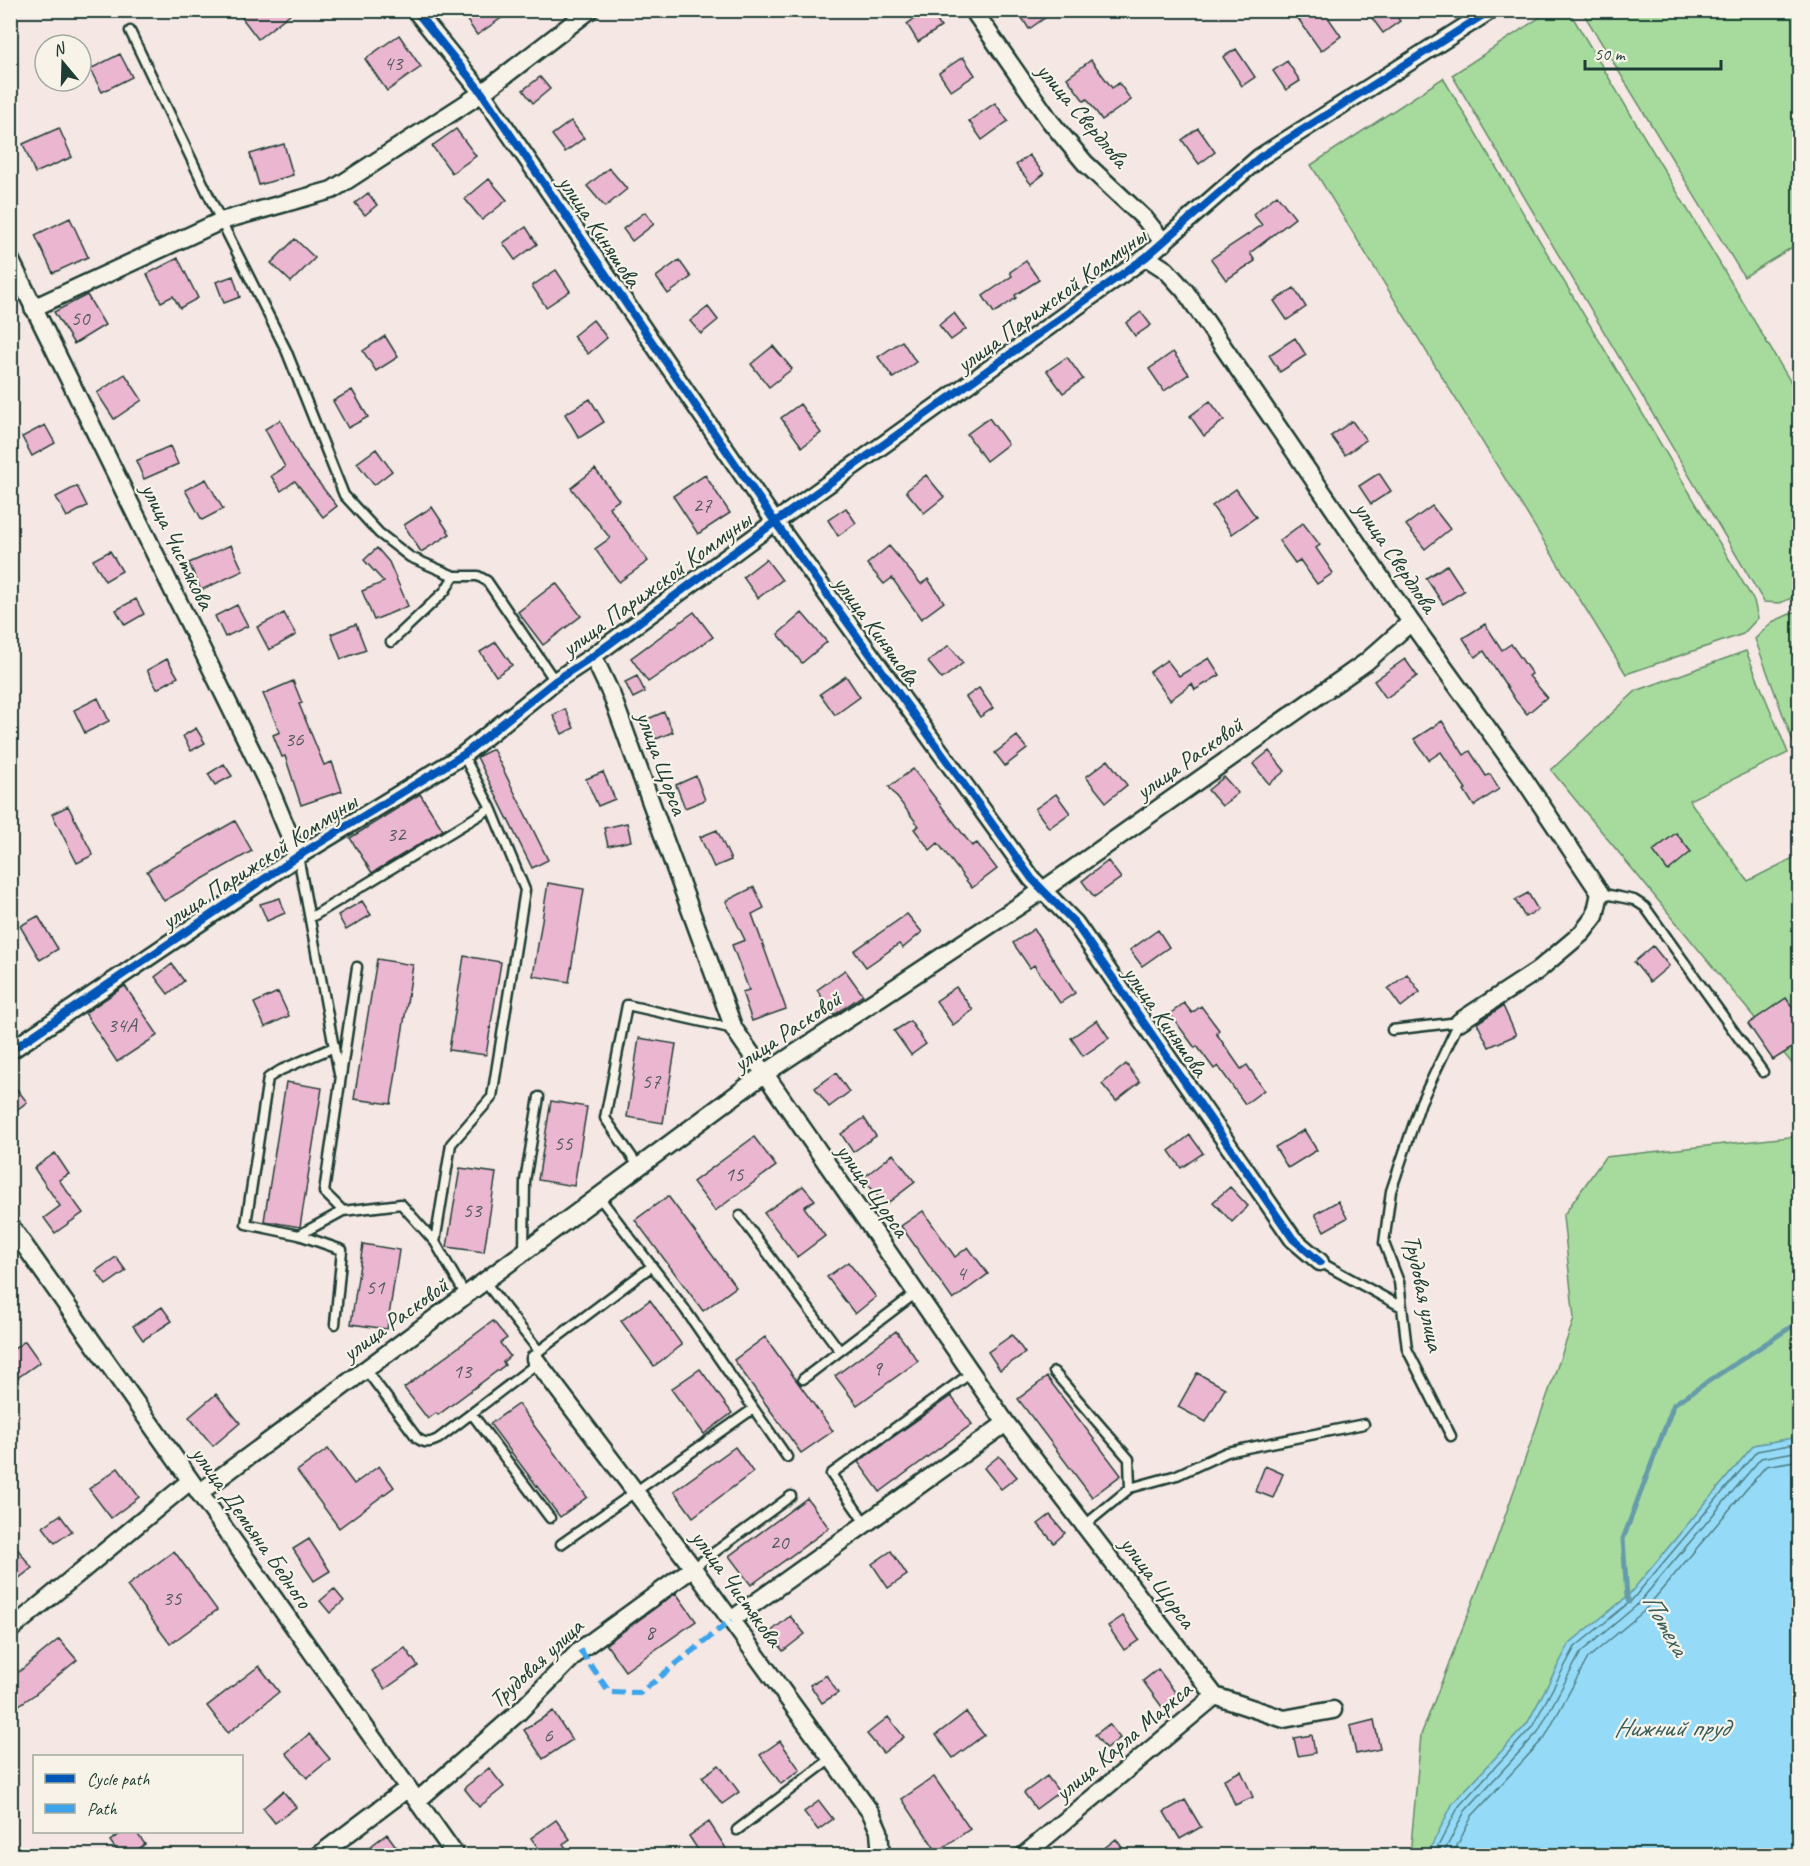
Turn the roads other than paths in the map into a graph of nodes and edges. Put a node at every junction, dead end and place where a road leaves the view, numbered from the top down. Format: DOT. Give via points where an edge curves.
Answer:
graph roads {
  1 [pos="416,10"];
  2 [pos="590,10"];
  3 [pos="973,10"];
  4 [pos="1491,10"];
  5 [pos="130,31"];
  6 [pos="482,93"];
  7 [pos="221,221"];
  8 [pos="1164,243"];
  9 [pos="1146,257"];
  10 [pos="10,259"];
  11 [pos="33,308"];
  12 [pos="775,522"];
  13 [pos="454,576"];
  14 [pos="1411,622"];
  15 [pos="391,642"];
  16 [pos="593,656"];
  17 [pos="555,681"];
  18 [pos="464,755"];
  19 [pos="491,808"];
  20 [pos="298,856"];
  21 [pos="1043,890"];
  22 [pos="1600,893"];
  23 [pos="310,918"];
  24 [pos="357,967"];
  25 [pos="1459,1022"];
  26 [pos="734,1029"];
  27 [pos="1392,1030"];
  28 [pos="334,1047"];
  29 [pos="10,1051"];
  30 [pos="1763,1072"];
  31 [pos="764,1074"];
  32 [pos="340,1081"];
  33 [pos="539,1097"];
  34 [pos="639,1167"];
  35 [pos="599,1197"];
  36 [pos="343,1211"];
  37 [pos="740,1216"];
  38 [pos="10,1225"];
  39 [pos="299,1235"];
  40 [pos="435,1242"];
  41 [pos="524,1253"];
  42 [pos="1320,1262"];
  43 [pos="652,1266"];
  44 [pos="486,1281"];
  45 [pos="916,1293"];
  46 [pos="466,1296"];
  47 [pos="1402,1307"];
  48 [pos="335,1324"];
  49 [pos="840,1351"];
  50 [pos="537,1355"];
  51 [pos="366,1370"];
  52 [pos="1054,1372"];
  53 [pos="971,1373"];
  54 [pos="803,1379"];
  55 [pos="753,1409"];
  56 [pos="472,1413"];
  57 [pos="1006,1423"];
  58 [pos="1364,1424"];
  59 [pos="1451,1436"];
  60 [pos="787,1457"];
  61 [pos="195,1487"];
  62 [pos="1130,1488"];
  63 [pos="635,1491"];
  64 [pos="791,1496"];
  65 [pos="550,1518"];
  66 [pos="866,1524"];
  67 [pos="1085,1525"];
  68 [pos="561,1544"];
  69 [pos="693,1568"];
  70 [pos="731,1620"];
  71 [pos="10,1630"];
  72 [pos="1215,1696"];
  73 [pos="1333,1710"];
  74 [pos="832,1758"];
  75 [pos="413,1795"];
  76 [pos="736,1830"];
  77 [pos="318,1856"];
  78 [pos="456,1856"];
  79 [pos="881,1856"];
  80 [pos="1023,1856"];
  1 -- 6 [label="street, улица Киняшова"];
  2 -- 6 [label="street"];
  3 -- 8 [label="street, улица Свердлова" via="1050,121 1085,163 1145,219"];
  4 -- 8 [label="street, улица Парижской Коммуны" via="1260,158"];
  5 -- 7 [label="lane"];
  6 -- 7 [label="street" via="332,190"];
  6 -- 12 [label="street, улица Киняшова"];
  7 -- 11 [label="street"];
  7 -- 13 [label="lane" via="286,350 344,495 379,532 410,557"];
  8 -- 9 [label="street, улица Парижской Коммуны"];
  9 -- 12 [label="street, улица Парижской Коммуны"];
  9 -- 14 [label="street, улица Свердлова" via="1166,270 1185,291"];
  10 -- 11 [label="street, улица Чистякова"];
  11 -- 20 [label="street, улица Чистякова" via="268,784"];
  12 -- 16 [label="street, улица Парижской Коммуны"];
  12 -- 21 [label="street, улица Киняшова"];
  13 -- 15 [label="lane" via="445,591"];
  13 -- 17 [label="lane" via="478,576 487,581"];
  14 -- 21 [label="street, улица Расковой" via="1366,662"];
  14 -- 22 [label="street, улица Свердлова"];
  16 -- 17 [label="street, улица Парижской Коммуны"];
  16 -- 26 [label="street, улица Щорса" via="612,696"];
  17 -- 18 [label="street, улица Парижской Коммуны"];
  18 -- 19 [label="lane"];
  18 -- 20 [label="street, улица Парижской Коммуны"];
  19 -- 23 [label="lane"];
  19 -- 40 [label="lane" via="525,890 492,1097 451,1144"];
  20 -- 23 [label="lane"];
  20 -- 29 [label="street, улица Парижской Коммуны"];
  21 -- 31 [label="street, улица Расковой"];
  21 -- 42 [label="street, улица Киняшова" via="1075,923 1293,1239"];
  22 -- 25 [label="street" via="1595,916 1582,933 1537,971"];
  22 -- 30 [label="lane" via="1634,900 1645,907"];
  23 -- 28 [label="lane"];
  24 -- 32 [label="lane"];
  25 -- 27 [label="lane"];
  25 -- 47 [label="lane, Трудовая улица" via="1420,1102 1391,1191 1384,1243 1399,1282"];
  26 -- 31 [label="street, улица Щорса"];
  26 -- 34 [label="lane" via="627,1005 605,1118"];
  28 -- 32 [label="lane"];
  28 -- 39 [label="lane" via="268,1078 246,1224"];
  31 -- 34 [label="street, улица Расковой"];
  31 -- 45 [label="street, улица Щорса"];
  32 -- 36 [label="lane" via="324,1192"];
  33 -- 41 [label="lane" via="525,1181"];
  34 -- 35 [label="street, улица Расковой"];
  35 -- 41 [label="street, улица Расковой"];
  35 -- 43 [label="lane"];
  36 -- 39 [label="lane"];
  36 -- 40 [label="lane" via="401,1204"];
  37 -- 49 [label="lane"];
  38 -- 61 [label="street, улица Демьяна Бедного"];
  39 -- 48 [label="lane" via="342,1250"];
  40 -- 46 [label="lane"];
  41 -- 44 [label="street, улица Расковой"];
  42 -- 47 [label="lane"];
  43 -- 50 [label="lane"];
  43 -- 55 [label="lane"];
  44 -- 46 [label="street, улица Расковой"];
  44 -- 50 [label="lane"];
  45 -- 49 [label="lane"];
  45 -- 53 [label="street, улица Щорса"];
  46 -- 51 [label="street, улица Расковой"];
  47 -- 59 [label="lane, Трудовая улица" via="1407,1349"];
  49 -- 54 [label="lane"];
  50 -- 56 [label="lane" via="531,1368"];
  50 -- 63 [label="street, улица Чистякова"];
  51 -- 56 [label="lane" via="422,1442 438,1439"];
  51 -- 61 [label="street, улица Расковой"];
  52 -- 62 [label="lane" via="1129,1459"];
  53 -- 57 [label="street, улица Щорса"];
  53 -- 66 [label="lane" via="831,1474"];
  55 -- 60 [label="lane"];
  55 -- 63 [label="lane"];
  56 -- 65 [label="lane"];
  57 -- 66 [label="street"];
  57 -- 67 [label="street, улица Щорса"];
  58 -- 62 [label="lane" via="1227,1452 1177,1475"];
  61 -- 71 [label="street, улица Расковой"];
  61 -- 75 [label="street, улица Демьяна Бедного"];
  62 -- 67 [label="lane"];
  63 -- 68 [label="lane"];
  63 -- 69 [label="street, улица Чистякова"];
  64 -- 69 [label="lane"];
  66 -- 70 [label="street"];
  67 -- 72 [label="street, улица Щорса"];
  69 -- 70 [label="street, улица Чистякова"];
  69 -- 75 [label="street, Трудовая улица" via="580,1650 520,1711"];
  70 -- 74 [label="street, улица Чистякова"];
  72 -- 73 [label="street, улица Карла Маркса" via="1284,1719"];
  72 -- 80 [label="street, улица Карла Маркса"];
  74 -- 76 [label="lane"];
  74 -- 79 [label="street, улица Чистякова" via="871,1813 879,1831"];
  75 -- 77 [label="street, Трудовая улица"];
  75 -- 78 [label="street, улица Демьяна Бедного"];
}
